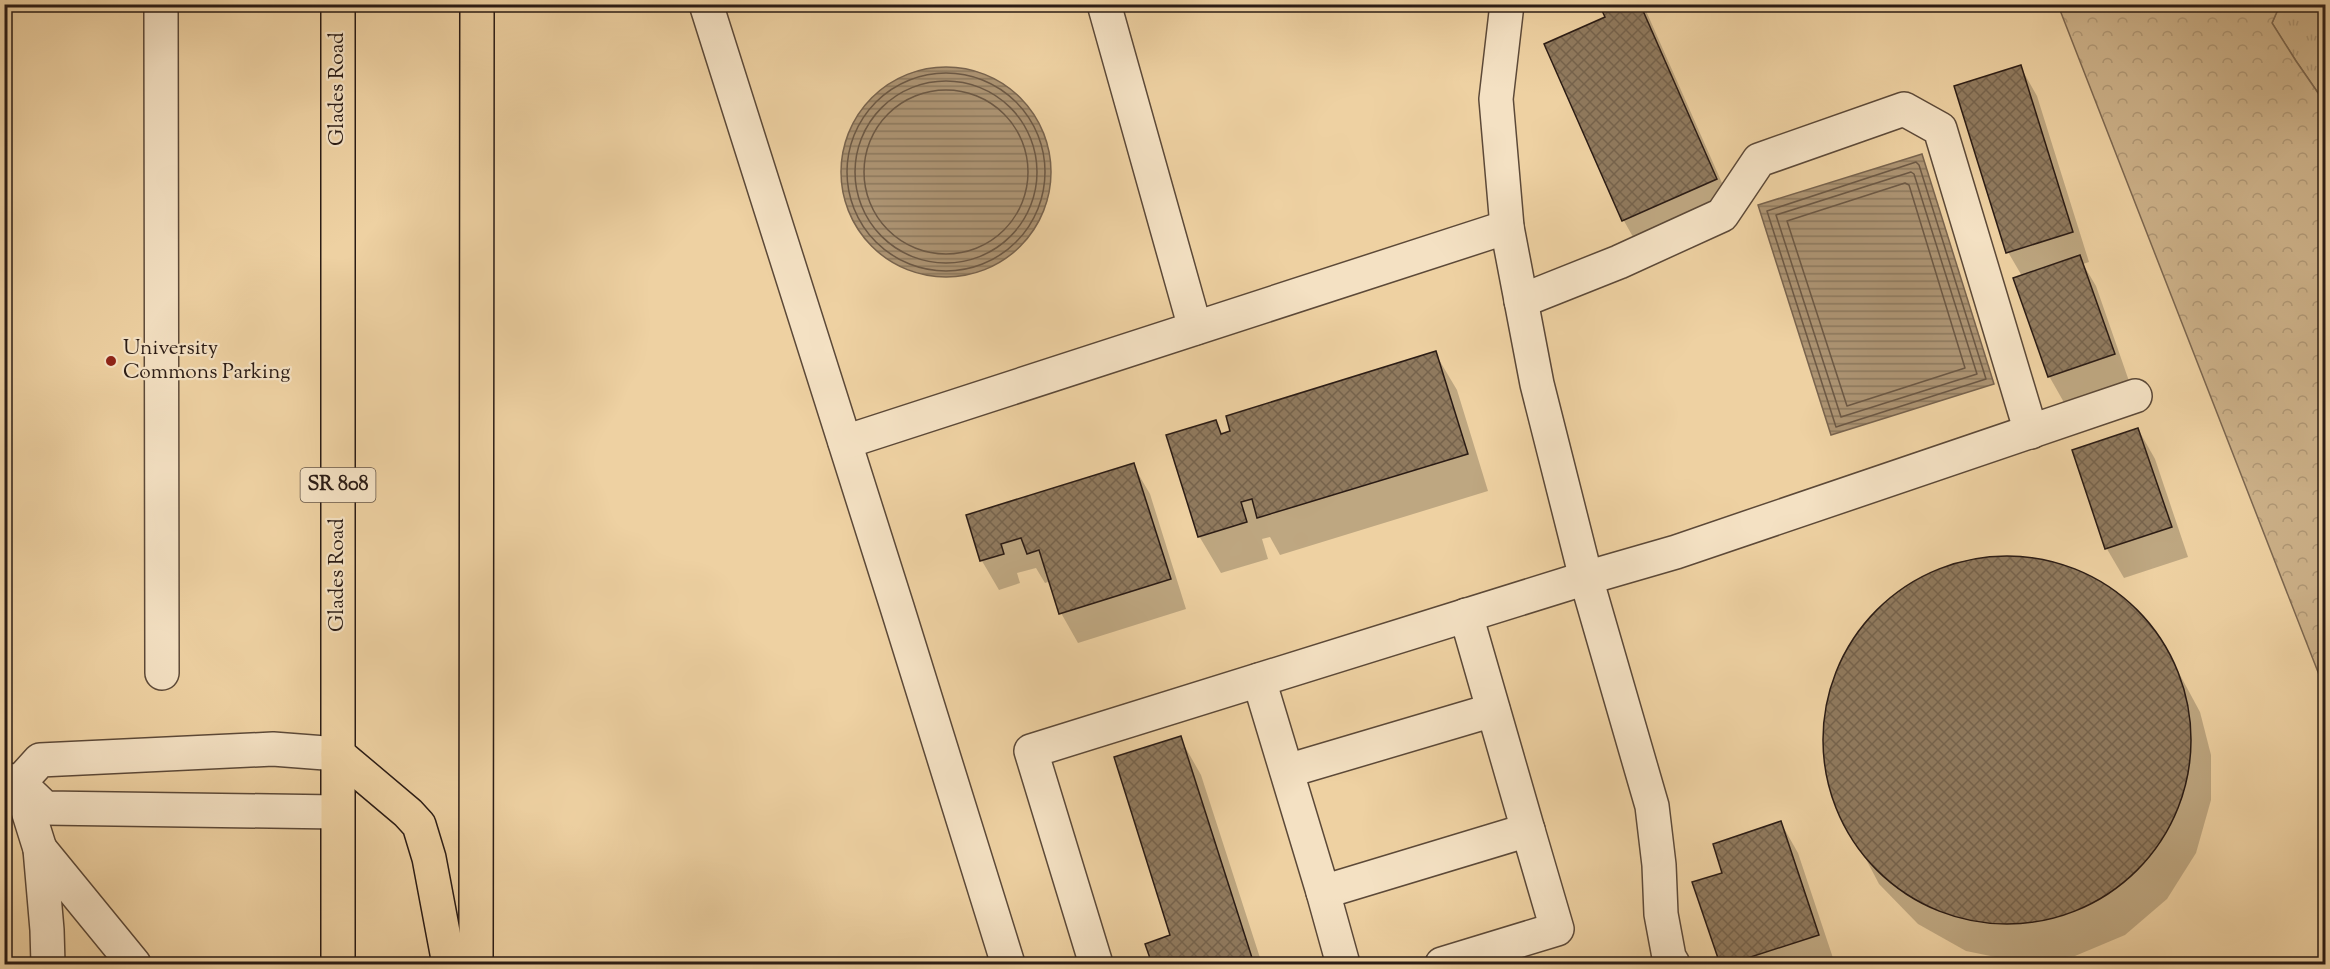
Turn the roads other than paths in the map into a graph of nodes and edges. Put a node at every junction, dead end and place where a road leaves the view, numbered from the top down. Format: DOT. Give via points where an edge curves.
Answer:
graph roads {
  1 [pos="161,4"];
  2 [pos="338,4"];
  3 [pos="477,4"];
  4 [pos="706,4"];
  5 [pos="1104,4"];
  6 [pos="1508,4"];
  7 [pos="1507,227"];
  8 [pos="1521,301"];
  9 [pos="1196,328"];
  10 [pos="2134,396"];
  11 [pos="2031,432"];
  12 [pos="845,442"];
  13 [pos="1586,578"];
  14 [pos="1466,615"];
  15 [pos="162,673"];
  16 [pos="1259,680"];
  17 [pos="1493,710"];
  18 [pos="338,754"];
  19 [pos="1287,771"];
  20 [pos="12,781"];
  21 [pos="337,812"];
  22 [pos="1528,830"];
  23 [pos="40,849"];
  24 [pos="1323,892"];
  25 [pos="48,964"];
  26 [pos="134,964"];
  27 [pos="338,964"];
  28 [pos="449,964"];
  29 [pos="476,964"];
  30 [pos="1008,964"];
  31 [pos="1096,964"];
  32 [pos="1343,964"];
  33 [pos="1442,964"];
  34 [pos="1673,964"];
  1 -- 15 [label="lane"];
  2 -- 18 [label="main road, Glades Road / SR 808"];
  3 -- 29 [label="main road"];
  4 -- 12 [label="lane"];
  5 -- 9 [label="lane"];
  6 -- 7 [label="lane" via="1496,99"];
  7 -- 8 [label="lane"];
  7 -- 9 [label="lane"];
  8 -- 11 [label="lane" via="1722,215 1759,160 1904,109 1940,129"];
  8 -- 13 [label="lane"];
  9 -- 12 [label="lane"];
  10 -- 11 [label="lane"];
  11 -- 13 [label="lane" via="1676,552"];
  12 -- 30 [label="lane"];
  13 -- 14 [label="lane"];
  13 -- 34 [label="lane" via="1652,806 1661,914"];
  14 -- 16 [label="lane"];
  14 -- 17 [label="lane"];
  16 -- 19 [label="lane"];
  16 -- 31 [label="lane" via="1030,751"];
  17 -- 19 [label="lane"];
  17 -- 22 [label="lane"];
  18 -- 20 [label="lane" via="273,749 40,760"];
  18 -- 21 [label="main road, Glades Road / SR 808"];
  18 -- 28 [label="main road" via="419,825"];
  19 -- 24 [label="lane"];
  20 -- 21 [label="lane" via="45,808"];
  20 -- 23 [label="lane"];
  21 -- 27 [label="main road, Glades Road / SR 808"];
  22 -- 24 [label="lane"];
  22 -- 33 [label="lane" via="1557,929"];
  23 -- 25 [label="lane"];
  23 -- 26 [label="lane"];
  24 -- 32 [label="lane"];
}
